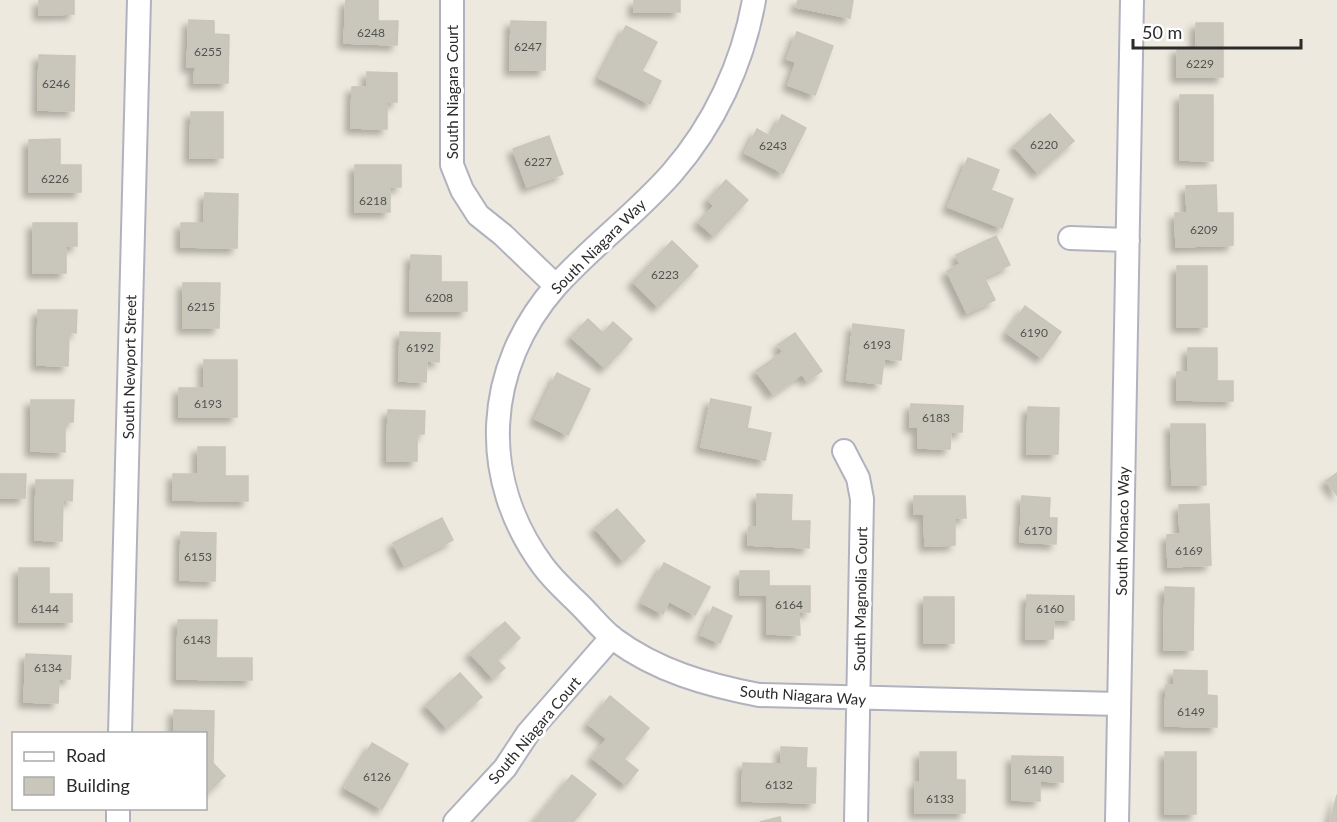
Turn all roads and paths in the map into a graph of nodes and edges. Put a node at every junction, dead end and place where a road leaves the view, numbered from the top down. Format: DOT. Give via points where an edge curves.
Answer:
graph roads {
  1 [pos="139,0"];
  2 [pos="452,0"];
  3 [pos="754,0"];
  4 [pos="1132,0"];
  5 [pos="1070,238"];
  6 [pos="1128,240"];
  7 [pos="556,286"];
  8 [pos="844,451"];
  9 [pos="612,637"];
  10 [pos="858,699"];
  11 [pos="1119,704"];
  12 [pos="120,732"];
  13 [pos="455,822"];
  14 [pos="856,822"];
  15 [pos="1117,822"];
  1 -- 12 [label="street, South Newport Street"];
  2 -- 7 [label="street, South Niagara Court" via="452,165 478,215"];
  3 -- 7 [label="street, South Niagara Way" via="736,67 691,149 671,174"];
  4 -- 6 [label="street, South Monaco Way"];
  5 -- 6 [label="street"];
  6 -- 11 [label="street, South Monaco Way"];
  7 -- 9 [label="street, South Niagara Way" via="528,323 512,356 501,390 498,453 511,508 531,550 549,574"];
  8 -- 10 [label="street, South Magnolia Court" via="858,478 862,500"];
  9 -- 10 [label="street, South Niagara Way" via="676,674 717,687 759,695"];
  9 -- 13 [label="street, South Niagara Court" via="528,734 505,768"];
  10 -- 11 [label="street, South Niagara Way"];
  10 -- 14 [label="street, South Magnolia Court"];
  11 -- 15 [label="street, South Monaco Way"];
}
